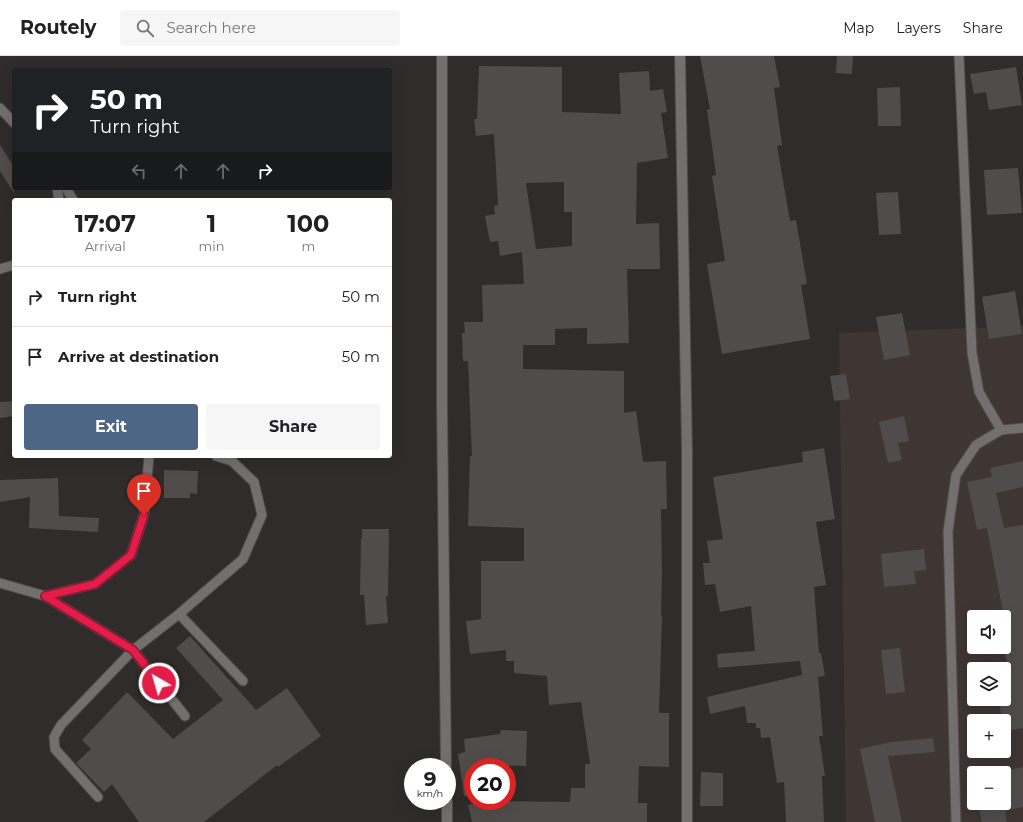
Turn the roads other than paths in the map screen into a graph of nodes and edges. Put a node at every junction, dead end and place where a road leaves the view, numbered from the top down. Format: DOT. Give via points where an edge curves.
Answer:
graph roads {
  1 [pos="442,56"];
  2 [pos="680,56"];
  3 [pos="959,56"];
  4 [pos="0,108"];
  5 [pos="12,121"];
  6 [pos="12,266"];
  7 [pos="0,269"];
  8 [pos="1023,428"];
  9 [pos="1001,430"];
  10 [pos="148,458"];
  11 [pos="222,458"];
  12 [pos="0,583"];
  13 [pos="45,596"];
  14 [pos="179,614"];
  15 [pos="133,650"];
  16 [pos="243,681"];
  17 [pos="185,716"];
  18 [pos="446,758"];
  19 [pos="98,797"];
  20 [pos="447,810"];
  21 [pos="447,822"];
  22 [pos="686,822"];
  23 [pos="956,822"];
  1 -- 18 [label="street"];
  2 -- 22 [label="street" via="687,451"];
  3 -- 9 [label="lane" via="972,353 978,392"];
  4 -- 5 [label="lane"];
  6 -- 7 [label="lane"];
  8 -- 9 [label="lane"];
  9 -- 23 [label="lane" via="976,445 956,475 948,531"];
  10 -- 13 [label="lane" via="144,515 131,555 95,584"];
  11 -- 14 [label="lane" via="232,461 254,482 262,515 243,559"];
  12 -- 13 [label="lane"];
  13 -- 15 [label="lane"];
  14 -- 15 [label="lane"];
  14 -- 16 [label="lane"];
  15 -- 17 [label="lane"];
  15 -- 19 [label="lane" via="61,725 54,737 54,749"];
  20 -- 21 [label="street"];
}
